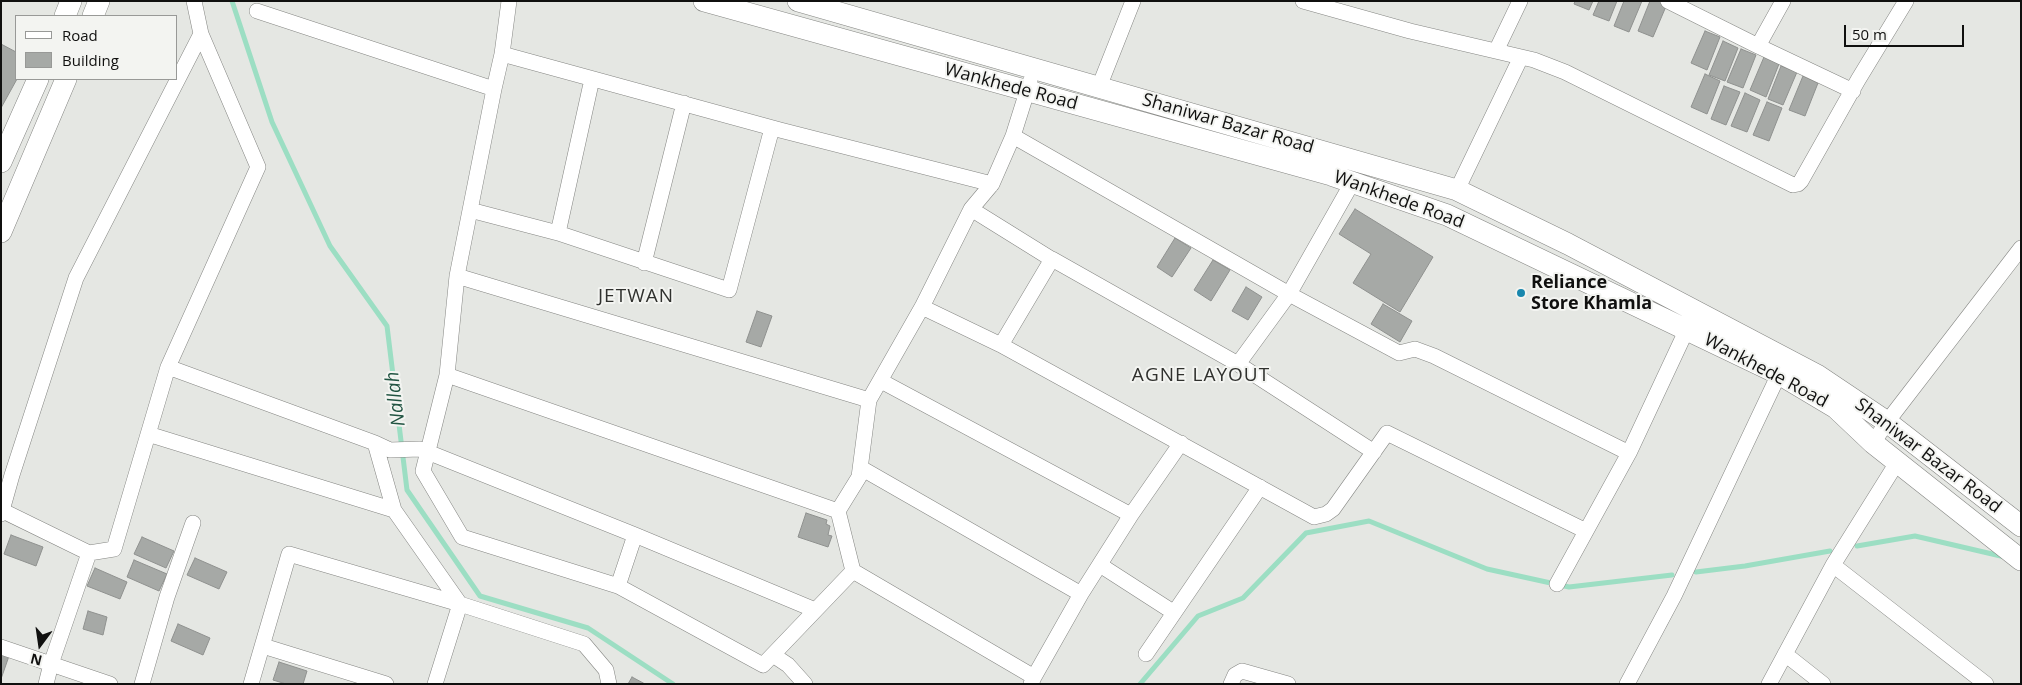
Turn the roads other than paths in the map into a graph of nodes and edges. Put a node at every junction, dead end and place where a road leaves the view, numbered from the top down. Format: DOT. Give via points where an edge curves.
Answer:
graph roads {
  1 [pos="71,1"];
  2 [pos="99,1"];
  3 [pos="194,1"];
  4 [pos="509,1"];
  5 [pos="704,1"];
  6 [pos="798,1"];
  7 [pos="1132,1"];
  8 [pos="1303,1"];
  9 [pos="1520,1"];
  10 [pos="1668,1"];
  11 [pos="1783,1"];
  12 [pos="1906,1"];
  13 [pos="257,11"];
  14 [pos="65,15"];
  15 [pos="93,15"];
  16 [pos="201,34"];
  17 [pos="1758,46"];
  18 [pos="1496,51"];
  19 [pos="502,54"];
  20 [pos="1521,56"];
  21 [pos="1034,69"];
  22 [pos="178,79"];
  23 [pos="592,79"];
  24 [pos="38,80"];
  25 [pos="66,80"];
  26 [pos="177,80"];
  27 [pos="1098,87"];
  28 [pos="494,89"];
  29 [pos="1853,90"];
  30 [pos="1027,92"];
  31 [pos="684,104"];
  32 [pos="772,128"];
  33 [pos="1013,136"];
  34 [pos="1,162"];
  35 [pos="1352,183"];
  36 [pos="992,184"];
  37 [pos="1458,190"];
  38 [pos="971,209"];
  39 [pos="470,210"];
  40 [pos="1,232"];
  41 [pos="558,233"];
  42 [pos="2021,248"];
  43 [pos="1053,260"];
  44 [pos="644,263"];
  45 [pos="457,276"];
  46 [pos="1289,294"];
  47 [pos="922,307"];
  48 [pos="1687,329"];
  49 [pos="1001,345"];
  50 [pos="1238,364"];
  51 [pos="168,367"];
  52 [pos="1779,374"];
  53 [pos="447,375"];
  54 [pos="881,381"];
  55 [pos="870,400"];
  56 [pos="1887,422"];
  57 [pos="148,434"];
  58 [pos="375,443"];
  59 [pos="1181,443"];
  60 [pos="1873,443"];
  61 [pos="424,451"];
  62 [pos="1374,452"];
  63 [pos="1629,453"];
  64 [pos="1898,461"];
  65 [pos="860,468"];
  66 [pos="1260,486"];
  67 [pos="394,510"];
  68 [pos="2,511"];
  69 [pos="838,511"];
  70 [pos="1130,516"];
  71 [pos="193,523"];
  72 [pos="2021,526"];
  73 [pos="1586,530"];
  74 [pos="636,535"];
  75 [pos="89,553"];
  76 [pos="2021,560"];
  77 [pos="1100,565"];
  78 [pos="1833,565"];
  79 [pos="853,571"];
  80 [pos="1557,584"];
  81 [pos="618,586"];
  82 [pos="1081,594"];
  83 [pos="460,604"];
  84 [pos="815,610"];
  85 [pos="1173,612"];
  86 [pos="263,646"];
  87 [pos="1,647"];
  88 [pos="1146,654"];
  89 [pos="1786,654"];
  90 [pos="773,655"];
  91 [pos="51,664"];
  92 [pos="1033,680"];
  93 [pos="46,684"];
  94 [pos="110,684"];
  95 [pos="142,684"];
  96 [pos="251,684"];
  97 [pos="386,684"];
  98 [pos="435,684"];
  99 [pos="609,684"];
  100 [pos="805,684"];
  101 [pos="1231,684"];
  102 [pos="1288,684"];
  103 [pos="1627,684"];
  104 [pos="1769,684"];
  105 [pos="1823,684"];
  106 [pos="1986,684"];
  1 -- 14 [label="main road"];
  2 -- 15 [label="main road"];
  3 -- 16 [label="street"];
  4 -- 19 [label="street"];
  5 -- 30 [label="main road, Wankhede Road"];
  6 -- 21 [label="main road, Shaniwar Bazar Road"];
  7 -- 27 [label="street"];
  8 -- 18 [label="street"];
  9 -- 18 [label="street"];
  10 -- 17 [label="street"];
  11 -- 17 [label="street"];
  12 -- 29 [label="street"];
  13 -- 28 [label="street"];
  16 -- 22 [label="street"];
  16 -- 51 [label="street" via="258,167"];
  17 -- 29 [label="street"];
  18 -- 20 [label="street"];
  19 -- 23 [label="street"];
  19 -- 28 [label="street"];
  20 -- 29 [label="street" via="1565,72 1793,185 1800,181"];
  20 -- 37 [label="street"];
  21 -- 27 [label="main road, Shaniwar Bazar Road"];
  21 -- 30 [label="street"];
  23 -- 31 [label="street"];
  23 -- 41 [label="street"];
  24 -- 34 [label="main road"];
  25 -- 40 [label="main road"];
  26 -- 68 [label="street" via="76,278"];
  27 -- 37 [label="main road, Shaniwar Bazar Road"];
  28 -- 39 [label="street"];
  30 -- 33 [label="street"];
  30 -- 35 [label="main road, Wankhede Road"];
  31 -- 32 [label="street"];
  31 -- 44 [label="street"];
  32 -- 36 [label="street"];
  32 -- 44 [label="street" via="730,290"];
  33 -- 36 [label="street"];
  33 -- 46 [label="street"];
  35 -- 46 [label="street"];
  35 -- 48 [label="main road, Wankhede Road" via="1446,215"];
  36 -- 38 [label="street"];
  37 -- 56 [label="main road, Shaniwar Bazar Road" via="1817,375"];
  38 -- 43 [label="street"];
  38 -- 47 [label="street"];
  39 -- 41 [label="street"];
  39 -- 45 [label="street"];
  41 -- 44 [label="street"];
  42 -- 56 [label="street"];
  43 -- 49 [label="street"];
  43 -- 50 [label="street"];
  45 -- 53 [label="street"];
  45 -- 55 [label="street"];
  46 -- 50 [label="street"];
  46 -- 63 [label="street" via="1399,353 1415,349 1434,356"];
  47 -- 49 [label="street"];
  47 -- 54 [label="street"];
  48 -- 52 [label="main road, Wankhede Road"];
  48 -- 63 [label="street"];
  49 -- 59 [label="street"];
  50 -- 62 [label="street"];
  51 -- 57 [label="street"];
  51 -- 58 [label="street"];
  52 -- 60 [label="main road, Wankhede Road" via="1836,408"];
  52 -- 103 [label="street" via="1674,596"];
  53 -- 61 [label="street"];
  53 -- 69 [label="street"];
  54 -- 55 [label="street"];
  54 -- 70 [label="street"];
  55 -- 65 [label="street"];
  56 -- 60 [label="street"];
  56 -- 72 [label="main road, Shaniwar Bazar Road"];
  57 -- 67 [label="street"];
  57 -- 75 [label="street" via="114,549"];
  58 -- 61 [label="street" via="390,450"];
  58 -- 67 [label="street"];
  59 -- 66 [label="street"];
  59 -- 70 [label="street"];
  60 -- 64 [label="main road, Wankhede Road"];
  61 -- 74 [label="street"];
  61 -- 81 [label="street" via="423,471 462,537"];
  62 -- 66 [label="street" via="1326,514 1314,517"];
  62 -- 73 [label="street" via="1388,432"];
  63 -- 73 [label="street"];
  64 -- 76 [label="main road, Wankhede Road"];
  64 -- 78 [label="street"];
  65 -- 69 [label="street" via="859,477"];
  65 -- 82 [label="street"];
  66 -- 85 [label="street"];
  67 -- 83 [label="street"];
  68 -- 75 [label="street"];
  69 -- 79 [label="street"];
  70 -- 77 [label="street"];
  71 -- 95 [label="street"];
  73 -- 80 [label="street"];
  74 -- 81 [label="street"];
  74 -- 84 [label="street"];
  75 -- 91 [label="street"];
  77 -- 82 [label="street"];
  77 -- 85 [label="street"];
  78 -- 89 [label="street"];
  78 -- 106 [label="street"];
  79 -- 84 [label="street"];
  79 -- 92 [label="street"];
  81 -- 90 [label="street" via="763,665"];
  82 -- 92 [label="street"];
  83 -- 86 [label="street" via="289,554"];
  83 -- 98 [label="street"];
  83 -- 99 [label="street" via="584,644 606,670"];
  84 -- 90 [label="street"];
  85 -- 88 [label="street"];
  86 -- 96 [label="street"];
  86 -- 97 [label="street"];
  87 -- 91 [label="street"];
  89 -- 104 [label="street"];
  89 -- 105 [label="street"];
  90 -- 100 [label="street" via="788,665"];
  91 -- 93 [label="street"];
  91 -- 94 [label="street"];
  101 -- 102 [label="street" via="1235,674 1242,671"];
}
